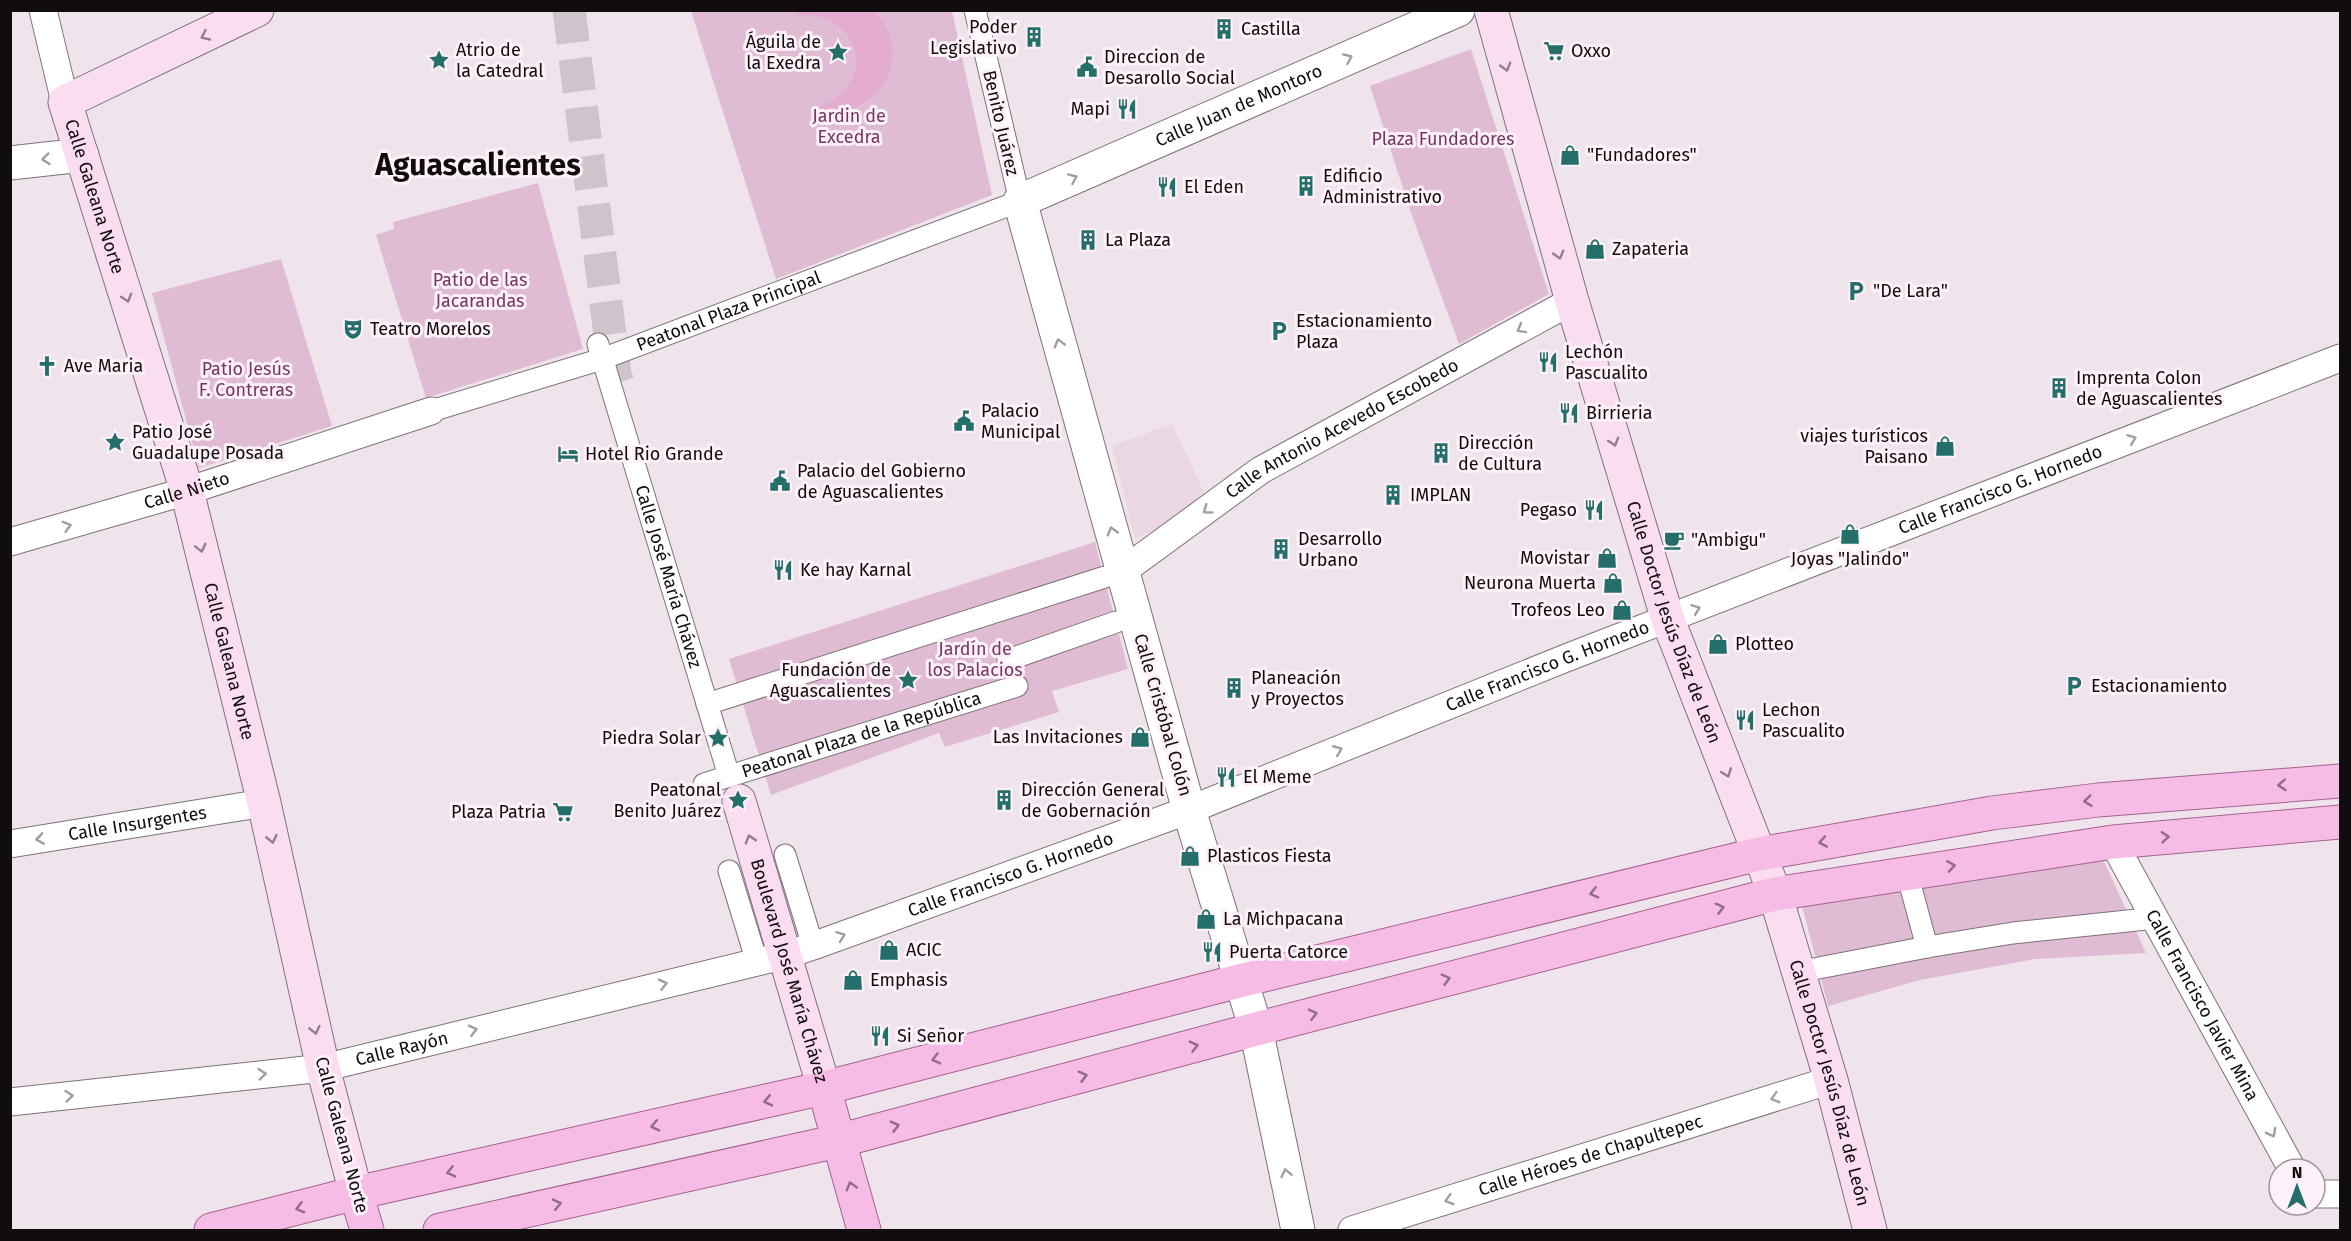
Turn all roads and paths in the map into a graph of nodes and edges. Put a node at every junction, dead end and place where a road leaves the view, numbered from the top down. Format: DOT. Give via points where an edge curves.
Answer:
graph roads {
  1 [pos="43,10"];
  2 [pos="257,10"];
  3 [pos="975,10"];
  4 [pos="1458,10"];
  5 [pos="1491,10"];
  6 [pos="65,102"];
  7 [pos="82,155"];
  8 [pos="10,163"];
  9 [pos="1020,201"];
  10 [pos="1572,301"];
  11 [pos="600,351"];
  12 [pos="2340,358"];
  13 [pos="431,411"];
  14 [pos="188,491"];
  15 [pos="10,542"];
  16 [pos="1114,574"];
  17 [pos="1668,620"];
  18 [pos="1116,622"];
  19 [pos="1008,660"];
  20 [pos="1017,686"];
  21 [pos="707,704"];
  22 [pos="2340,781"];
  23 [pos="704,783"];
  24 [pos="734,788"];
  25 [pos="264,804"];
  26 [pos="1190,810"];
  27 [pos="2340,822"];
  28 [pos="2113,842"];
  29 [pos="10,844"];
  30 [pos="1759,854"];
  31 [pos="785,855"];
  32 [pos="729,871"];
  33 [pos="1911,888"];
  34 [pos="1775,894"];
  35 [pos="2156,918"];
  36 [pos="1927,947"];
  37 [pos="785,954"];
  38 [pos="1798,972"];
  39 [pos="1243,980"];
  40 [pos="1256,1029"];
  41 [pos="323,1068"];
  42 [pos="1831,1080"];
  43 [pos="824,1088"];
  44 [pos="10,1102"];
  45 [pos="838,1141"];
  46 [pos="2285,1157"];
  47 [pos="356,1193"];
  48 [pos="211,1230"];
  49 [pos="367,1230"];
  50 [pos="440,1230"];
  51 [pos="864,1230"];
  52 [pos="1298,1230"];
  53 [pos="1352,1230"];
  54 [pos="1870,1230"];
  1 -- 6 [label="street"];
  2 -- 6 [label="main road, one-way"];
  3 -- 9 [label="street, Benito Juárez"];
  9 -- 4 [label="street, Calle Juan de Montoro, one-way"];
  5 -- 10 [label="main road, Calle Doctor Jesús Díaz de León, one-way"];
  6 -- 7 [label="main road, Calle Galeana Norte"];
  7 -- 8 [label="street, one-way"];
  7 -- 14 [label="main road, Calle Galeana Norte, one-way"];
  9 -- 11 [label="street, Peatonal Plaza Principal"];
  16 -- 9 [label="street, Calle Cristóbal Colón, one-way"];
  10 -- 16 [label="street, Calle Antonio Acevedo Escobedo, one-way" via="1261,470"];
  10 -- 17 [label="main road, Calle Doctor Jesús Díaz de León, one-way"];
  11 -- 13 [label="street, Peatonal Plaza Principal"];
  11 -- 21 [label="street, Calle José María Chávez"];
  17 -- 12 [label="street, Calle Francisco G. Hornedo, one-way"];
  13 -- 14 [label="street, Calle Nieto"];
  15 -- 14 [label="street, Calle Nieto, one-way"];
  14 -- 25 [label="main road, Calle Galeana Norte, one-way"];
  16 -- 21 [label="street"];
  16 -- 26 [label="street, Calle Cristóbal Colón"];
  26 -- 17 [label="street, Calle Francisco G. Hornedo, one-way"];
  17 -- 30 [label="main road, Calle Doctor Jesús Díaz de León, one-way"];
  18 -- 19 [label="street"];
  20 -- 24 [label="street, Peatonal Plaza de la República"];
  21 -- 24 [label="street, Calle José María Chávez"];
  22 -- 30 [label="main road, one-way" via="2097,800 1981,815"];
  23 -- 24 [label="street, Peatonal Plaza de la República"];
  37 -- 24 [label="main road, Boulevard José María Chávez, one-way"];
  25 -- 29 [label="street, Calle Insurgentes, one-way"];
  25 -- 41 [label="main road, Calle Galeana Norte, one-way"];
  37 -- 26 [label="street, Calle Francisco G. Hornedo, one-way"];
  26 -- 39 [label="street, Calle Cristóbal Colón"];
  28 -- 27 [label="main road, one-way"];
  34 -- 28 [label="main road, one-way"];
  28 -- 35 [label="street, Calle Francisco Javier Mina"];
  30 -- 34 [label="main road, Calle Doctor Jesús Díaz de León"];
  30 -- 39 [label="main road, one-way"];
  31 -- 37 [label="street"];
  32 -- 37 [label="street"];
  33 -- 36 [label="street"];
  34 -- 38 [label="main road, Calle Doctor Jesús Díaz de León"];
  40 -- 34 [label="main road, one-way"];
  35 -- 36 [label="street" via="2013,933"];
  35 -- 46 [label="street, Calle Francisco Javier Mina, one-way"];
  36 -- 38 [label="street"];
  41 -- 37 [label="street, Calle Rayón, one-way"];
  37 -- 43 [label="main road, Boulevard José María Chávez"];
  38 -- 42 [label="main road, Calle Doctor Jesús Díaz de León"];
  39 -- 40 [label="street, Calle Cristóbal Colón"];
  39 -- 43 [label="main road, one-way"];
  45 -- 40 [label="main road, one-way"];
  52 -- 40 [label="street, Calle Cristóbal Colón, one-way"];
  44 -- 41 [label="street, Calle Rayón, one-way"];
  41 -- 47 [label="main road, Calle Galeana Norte"];
  42 -- 53 [label="street, Calle Héroes de Chapultepec, one-way"];
  42 -- 54 [label="main road, Calle Doctor Jesús Díaz de León"];
  43 -- 45 [label="main road, Boulevard José María Chávez"];
  43 -- 47 [label="main road, one-way"];
  50 -- 45 [label="main road, one-way"];
  51 -- 45 [label="main road, one-way"];
  47 -- 48 [label="main road, one-way"];
  47 -- 49 [label="main road, Calle Galeana Norte"];
}
